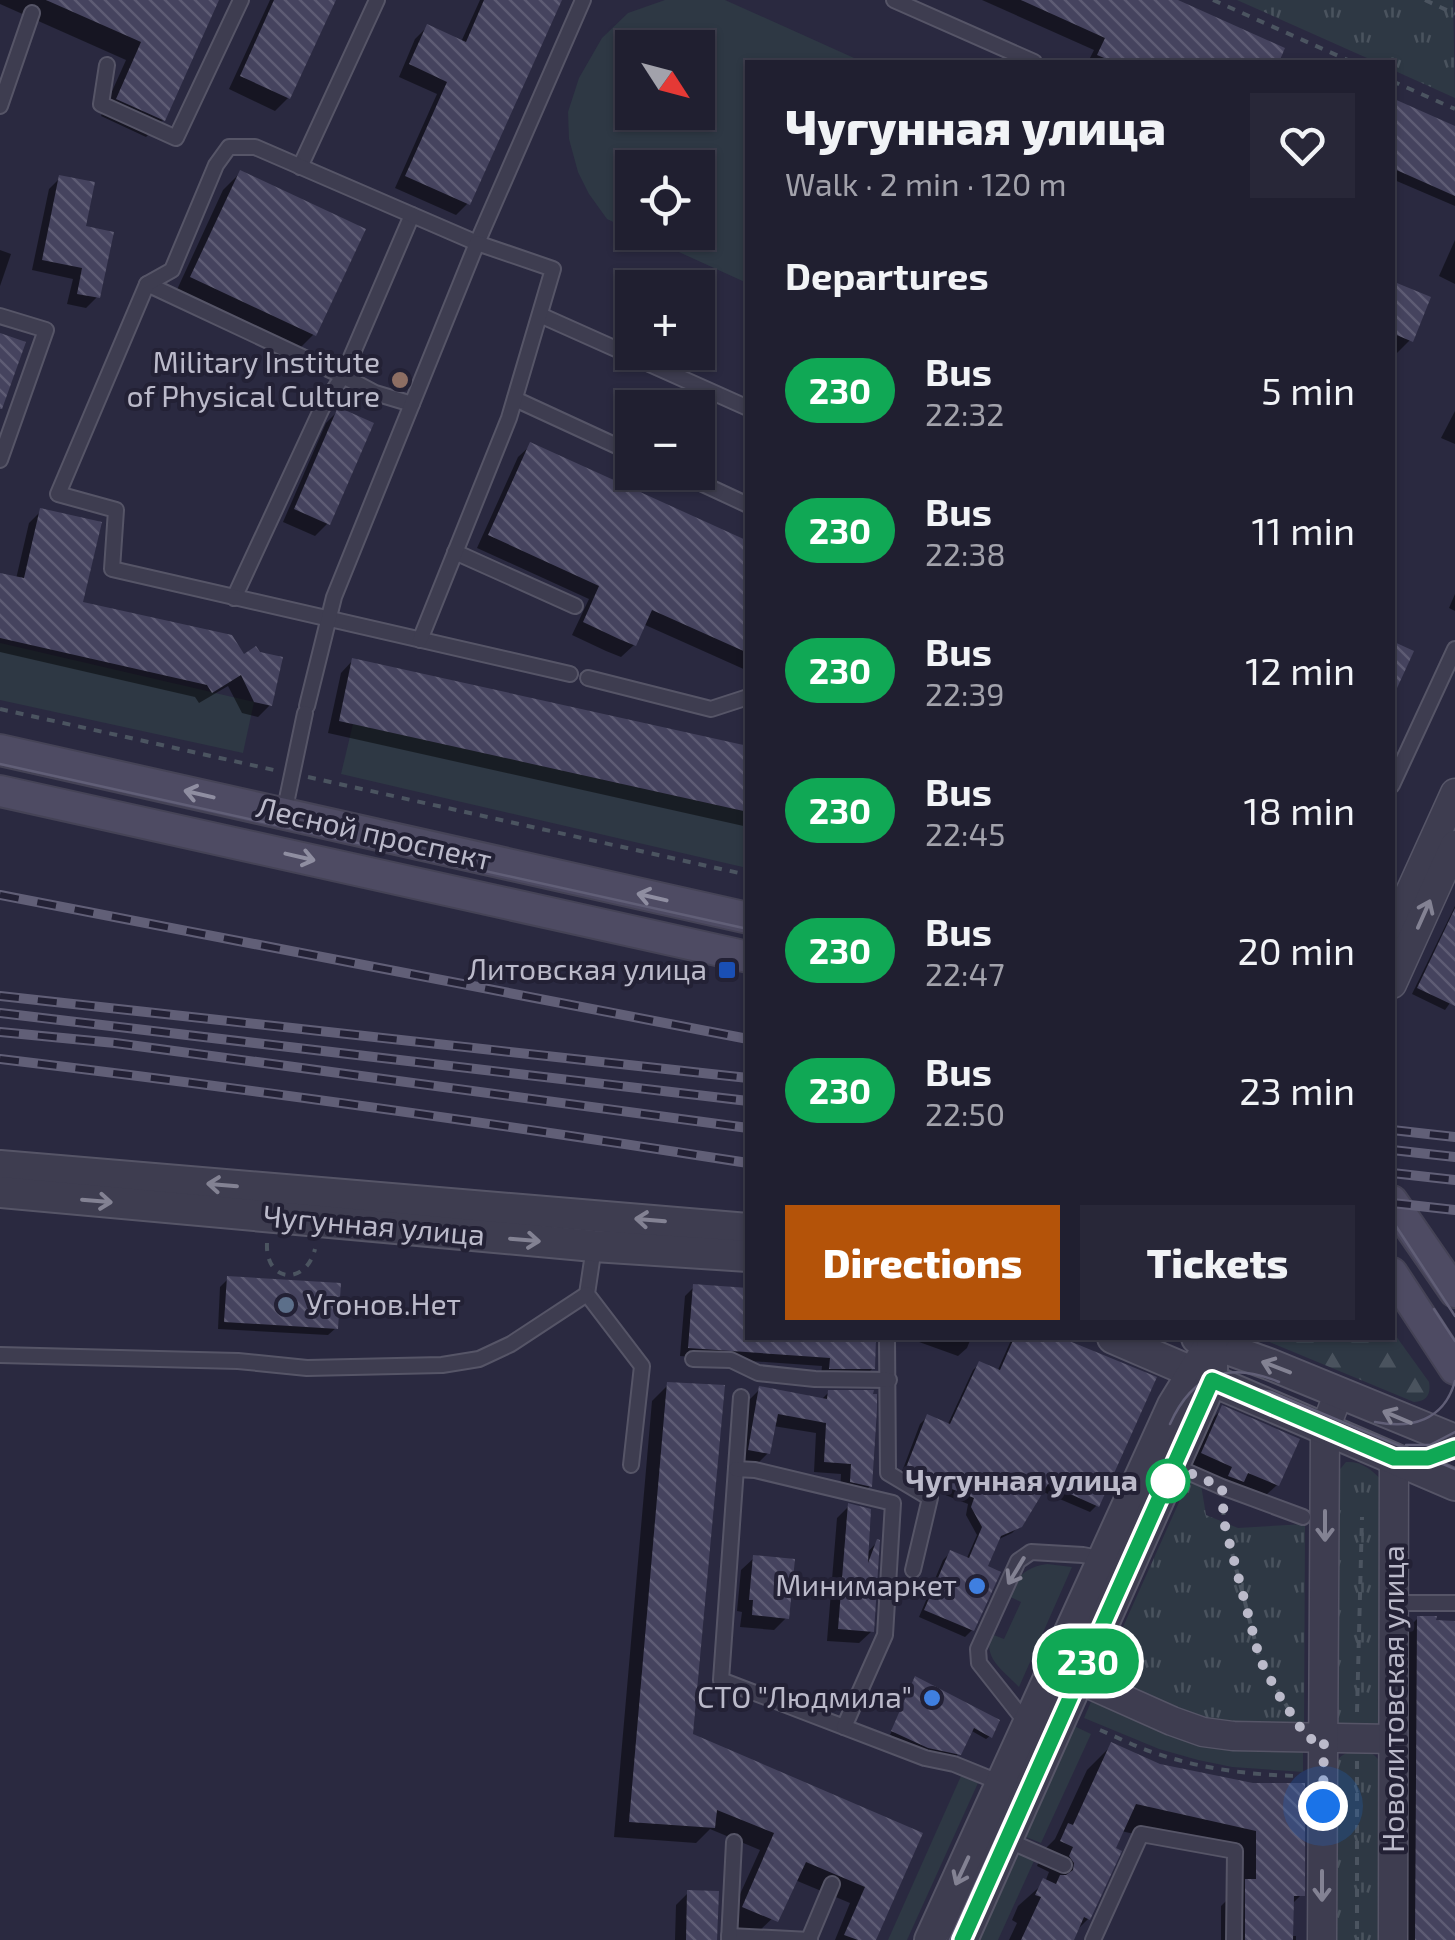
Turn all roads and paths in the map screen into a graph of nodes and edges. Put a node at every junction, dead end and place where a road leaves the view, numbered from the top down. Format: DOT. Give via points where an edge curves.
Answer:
graph roads {
  1 [pos="240,0"];
  2 [pos="377,0"];
  3 [pos="583,0"];
  4 [pos="894,0"];
  5 [pos="1213,0"];
  6 [pos="1425,0"];
  7 [pos="32,13"];
  8 [pos="1455,14"];
  9 [pos="1029,60"];
  10 [pos="1348,60"];
  11 [pos="107,65"];
  12 [pos="1395,82"];
  13 [pos="0,106"];
  14 [pos="1455,109"];
  15 [pos="300,167"];
  16 [pos="412,215"];
  17 [pos="478,243"];
  18 [pos="148,284"];
  19 [pos="540,315"];
  20 [pos="0,316"];
  21 [pos="344,376"];
  22 [pos="514,399"];
  23 [pos="412,404"];
  24 [pos="745,407"];
  25 [pos="615,444"];
  26 [pos="0,460"];
  27 [pos="715,490"];
  28 [pos="745,504"];
  29 [pos="455,552"];
  30 [pos="234,598"];
  31 [pos="575,606"];
  32 [pos="326,620"];
  33 [pos="420,640"];
  34 [pos="1455,649"];
  35 [pos="570,674"];
  36 [pos="588,678"];
  37 [pos="745,697"];
  38 [pos="0,708"];
  39 [pos="0,750"];
  40 [pos="242,763"];
  41 [pos="1395,779"];
  42 [pos="345,785"];
  43 [pos="0,791"];
  44 [pos="1455,793"];
  45 [pos="284,814"];
  46 [pos="1449,841"];
  47 [pos="745,874"];
  48 [pos="609,887"];
  49 [pos="745,917"];
  50 [pos="601,924"];
  51 [pos="1395,927"];
  52 [pos="745,956"];
  53 [pos="1395,976"];
  54 [pos="0,1166"];
  55 [pos="0,1192"];
  56 [pos="1395,1205"];
  57 [pos="745,1229"];
  58 [pos="594,1231"];
  59 [pos="316,1234"];
  60 [pos="267,1240"];
  61 [pos="745,1256"];
  62 [pos="1395,1279"];
  63 [pos="1455,1292"];
  64 [pos="587,1294"];
  65 [pos="887,1340"];
  66 [pos="1118,1340"];
  67 [pos="1207,1340"];
  68 [pos="1209,1340"];
  69 [pos="0,1355"];
  70 [pos="693,1358"];
  71 [pos="1455,1370"];
  72 [pos="1202,1376"];
  73 [pos="888,1380"];
  74 [pos="1339,1392"];
  75 [pos="741,1397"];
  76 [pos="1325,1429"];
  77 [pos="1455,1440"];
  78 [pos="1455,1448"];
  79 [pos="1394,1458"];
  80 [pos="1162,1461"];
  81 [pos="631,1466"];
  82 [pos="736,1469"];
  83 [pos="1455,1484"];
  84 [pos="1222,1487"];
  85 [pos="1349,1516"];
  86 [pos="1304,1517"];
  87 [pos="1362,1517"];
  88 [pos="1372,1517"];
  89 [pos="1115,1565"];
  90 [pos="913,1570"];
  91 [pos="1394,1603"];
  92 [pos="1455,1603"];
  93 [pos="1067,1674"];
  94 [pos="1357,1712"];
  95 [pos="1029,1725"];
  96 [pos="844,1727"];
  97 [pos="1100,1730"];
  98 [pos="1316,1739"];
  99 [pos="1393,1739"];
  100 [pos="1357,1752"];
  101 [pos="1308,1776"];
  102 [pos="1002,1783"];
  103 [pos="995,1835"];
  104 [pos="734,1842"];
  105 [pos="1064,1865"];
  106 [pos="832,1884"];
  107 [pos="729,1938"];
  108 [pos="810,1940"];
  109 [pos="930,1940"];
  110 [pos="962,1940"];
  111 [pos="1093,1940"];
  112 [pos="1234,1940"];
  113 [pos="1322,1940"];
  114 [pos="1357,1940"];
  115 [pos="1393,1940"];
  1 -- 11 [label="lane" via="176,138 101,104"];
  2 -- 15 [label="lane"];
  3 -- 17 [label="lane"];
  4 -- 9 [label="lane"];
  5 -- 10 [label="path"];
  6 -- 8 [label="path"];
  7 -- 13 [label="lane"];
  12 -- 14 [label="path"];
  15 -- 16 [label="lane"];
  15 -- 18 [label="lane" via="255,148 228,147 172,270"];
  16 -- 17 [label="lane"];
  16 -- 21 [label="lane"];
  17 -- 19 [label="lane" via="553,269"];
  17 -- 23 [label="lane"];
  18 -- 21 [label="lane"];
  18 -- 30 [label="lane" via="58,494 116,510 112,569"];
  19 -- 22 [label="lane"];
  19 -- 24 [label="lane"];
  20 -- 26 [label="lane" via="46,330"];
  21 -- 23 [label="lane"];
  21 -- 30 [label="lane" via="322,408"];
  22 -- 25 [label="lane"];
  22 -- 29 [label="lane"];
  23 -- 32 [label="lane"];
  27 -- 28 [label="lane"];
  29 -- 31 [label="lane"];
  29 -- 33 [label="lane"];
  30 -- 32 [label="lane"];
  32 -- 33 [label="lane"];
  32 -- 45 [label="lane"];
  33 -- 35 [label="lane"];
  34 -- 41 [label="lane"];
  36 -- 37 [label="lane" via="711,708"];
  38 -- 40 [label="path"];
  45 -- 39 [label="main road, Лесной проспект, one-way"];
  42 -- 47 [label="path"];
  43 -- 50 [label="main road, Лесной проспект, one-way"];
  44 -- 46 [label="street"];
  45 -- 48 [label="main road, Лесной проспект"];
  46 -- 51 [label="street"];
  53 -- 46 [label="street, one-way"];
  49 -- 48 [label="main road, Лесной проспект, one-way"];
  48 -- 50 [label="main road"];
  50 -- 52 [label="main road, Лесной проспект"];
  58 -- 54 [label="street, Чугунная улица, one-way"];
  55 -- 58 [label="street, Чугунная улица, one-way"];
  56 -- 63 [label="main road"];
  57 -- 58 [label="street, Чугунная улица, one-way"];
  58 -- 61 [label="street, Чугунная улица"];
  58 -- 64 [label="lane"];
  59 -- 60 [label="path" via="312,1262 288,1274 271,1266"];
  62 -- 71 [label="main road"];
  64 -- 69 [label="lane" via="511,1344 442,1365 307,1368"];
  64 -- 81 [label="lane" via="642,1366"];
  65 -- 73 [label="lane"];
  66 -- 72 [label="street"];
  67 -- 72 [label="street"];
  74 -- 68 [label="street, one-way"];
  70 -- 73 [label="lane" via="731,1360 758,1373 796,1378"];
  72 -- 76 [label="street"];
  72 -- 80 [label="street" via="1173,1404"];
  73 -- 90 [label="lane" via="888,1472 930,1498"];
  74 -- 76 [label="street"];
  77 -- 74 [label="street, one-way"];
  75 -- 82 [label="lane"];
  76 -- 79 [label="street"];
  76 -- 98 [label="street, one-way"];
  78 -- 79 [label="street" via="1428,1458"];
  79 -- 83 [label="street"];
  79 -- 91 [label="street, Новолитовская улица"];
  80 -- 84 [label="lane"];
  80 -- 89 [label="street"];
  82 -- 96 [label="lane" via="722,1680"];
  82 -- 96 [label="lane" via="892,1503 885,1635"];
  84 -- 86 [label="lane"];
  84 -- 98 [label="path" via="1224,1522 1260,1660 1280,1697"];
  85 -- 87 [label="path"];
  87 -- 88 [label="path"];
  87 -- 94 [label="path"];
  89 -- 93 [label="street"];
  89 -- 95 [label="lane, one-way" via="1031,1552 1018,1561 978,1649 979,1663"];
  91 -- 92 [label="lane"];
  91 -- 99 [label="street, Новолитовская улица"];
  93 -- 95 [label="street"];
  93 -- 98 [label="street" via="1203,1732"];
  93 -- 103 [label="street"];
  95 -- 102 [label="street"];
  96 -- 102 [label="lane"];
  97 -- 101 [label="path" via="1196,1764"];
  98 -- 99 [label="street"];
  98 -- 113 [label="street, one-way"];
  99 -- 115 [label="street, Новолитовская улица"];
  100 -- 114 [label="path"];
  102 -- 103 [label="street"];
  103 -- 105 [label="lane"];
  103 -- 109 [label="street, one-way"];
  103 -- 110 [label="street"];
  104 -- 107 [label="lane"];
  106 -- 108 [label="lane"];
  107 -- 108 [label="lane"];
  111 -- 112 [label="lane" via="1141,1834 1236,1851"];
}
